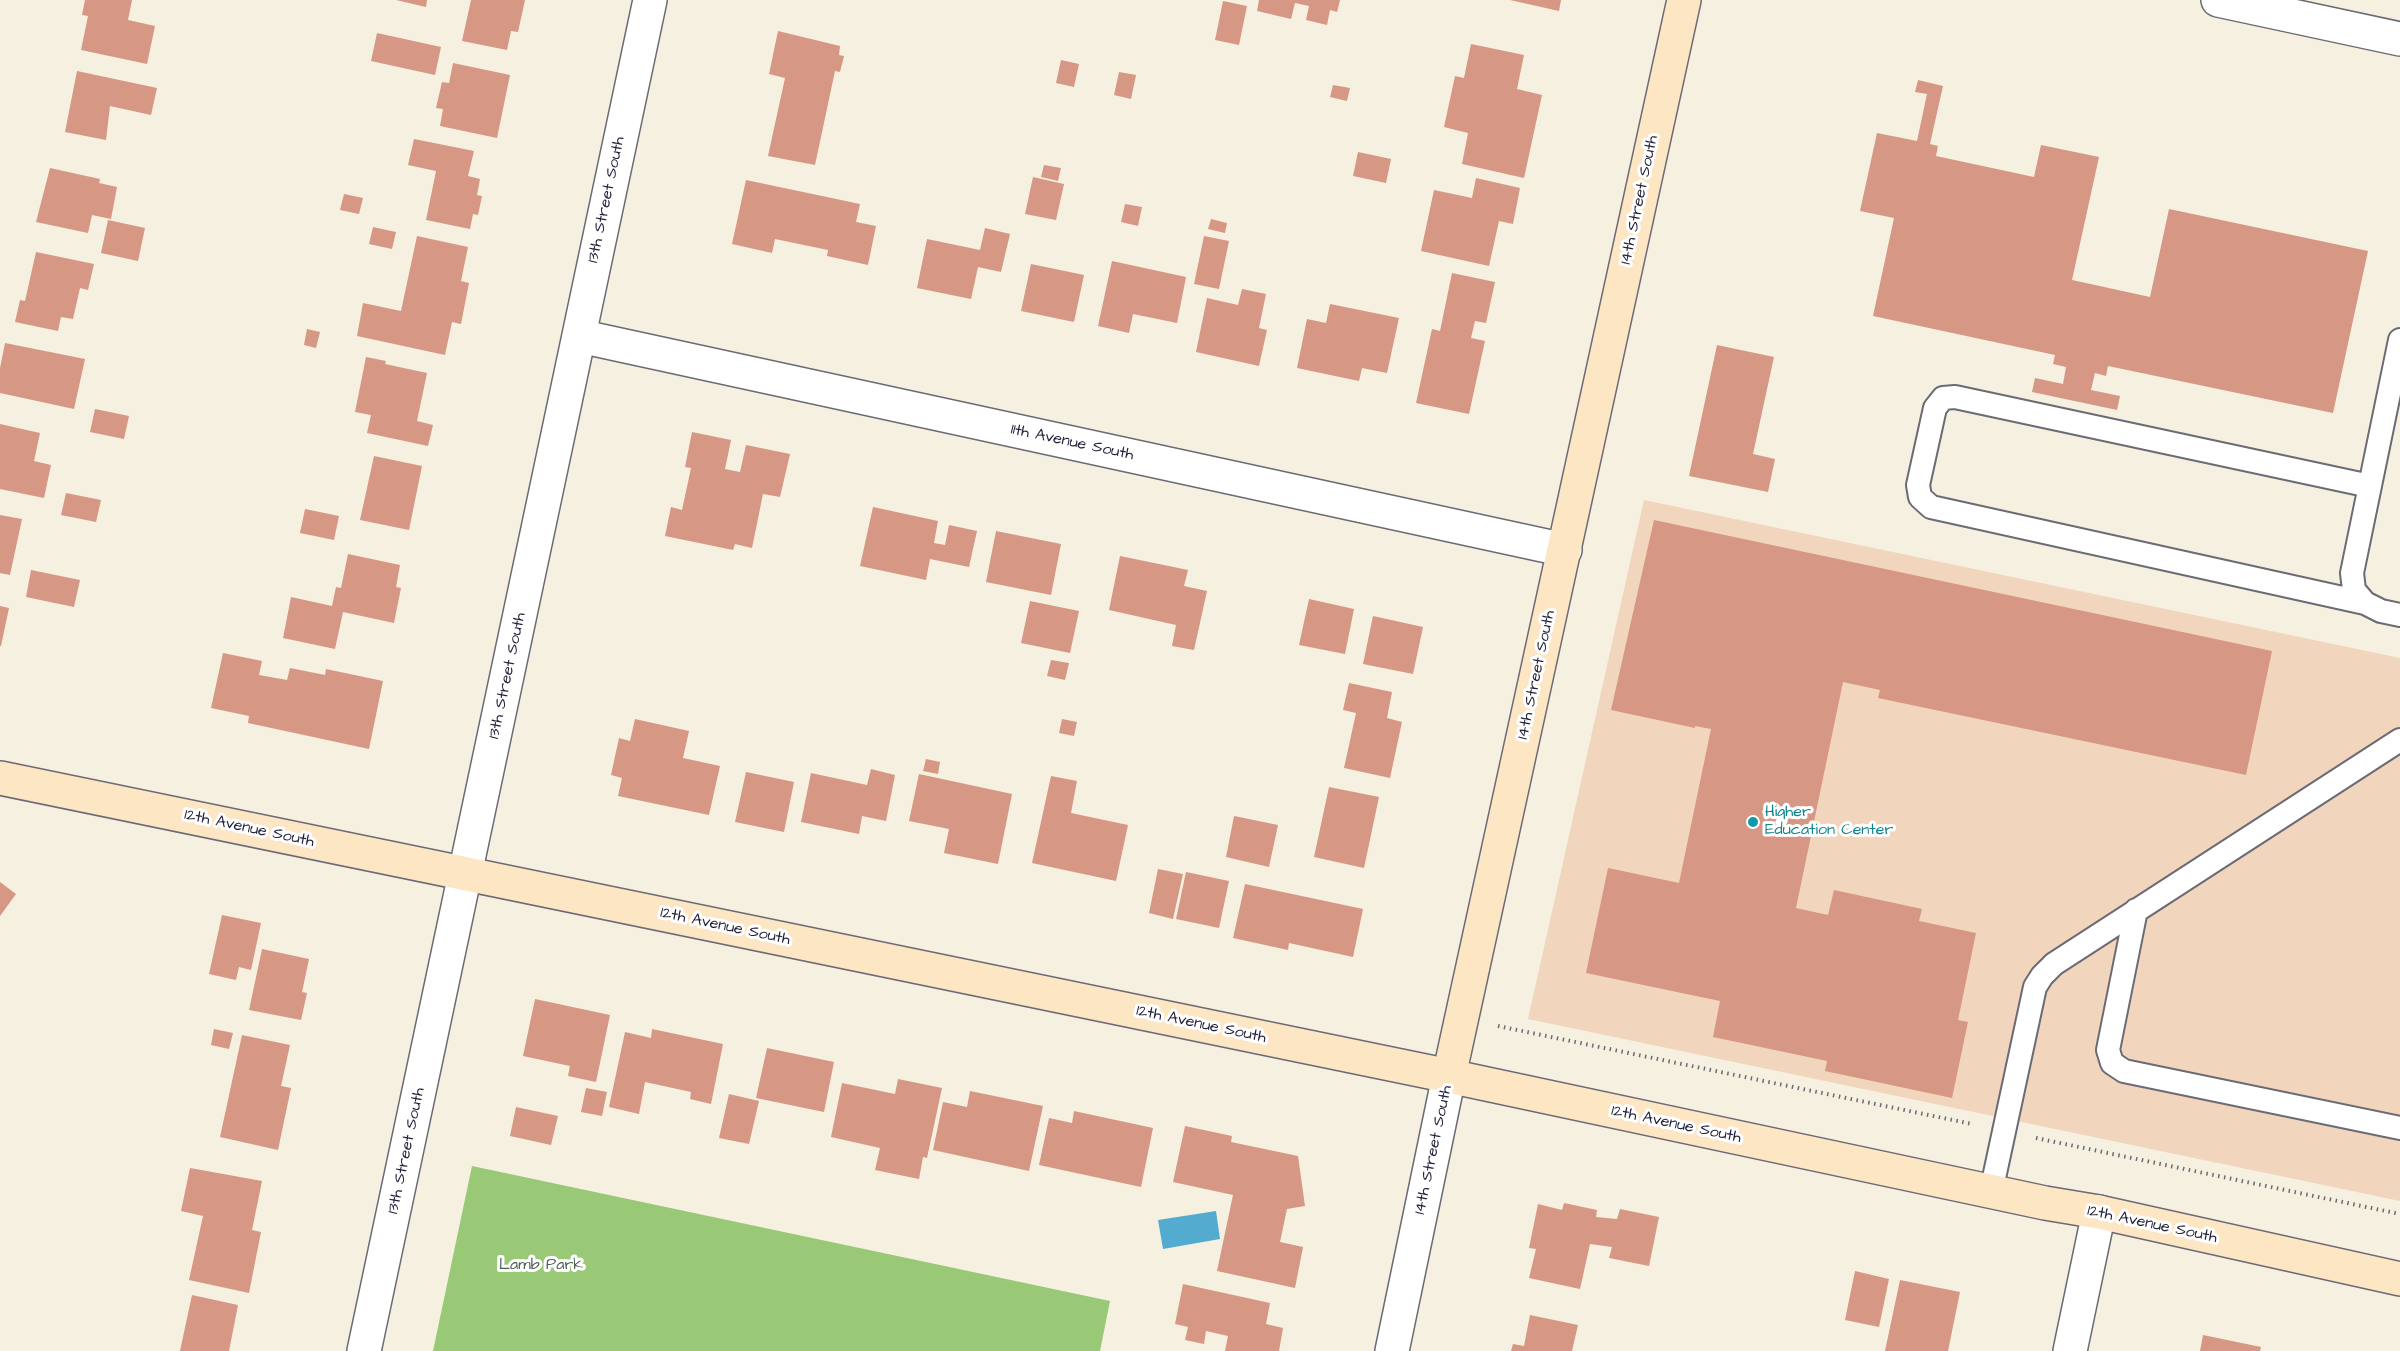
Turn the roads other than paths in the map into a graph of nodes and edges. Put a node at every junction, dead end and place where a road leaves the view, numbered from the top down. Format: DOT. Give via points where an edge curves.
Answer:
graph roads {
  1 [pos="650,0"];
  2 [pos="1684,0"];
  3 [pos="2218,0"];
  4 [pos="2400,39"];
  5 [pos="579,336"];
  6 [pos="2400,340"];
  7 [pos="2370,486"];
  8 [pos="1565,550"];
  9 [pos="2365,603"];
  10 [pos="2400,615"];
  11 [pos="2400,740"];
  12 [pos="0,778"];
  13 [pos="467,874"];
  14 [pos="2136,910"];
  15 [pos="1449,1076"];
  16 [pos="2400,1128"];
  17 [pos="1991,1192"];
  18 [pos="2099,1212"];
  19 [pos="2400,1279"];
  20 [pos="364,1351"];
  21 [pos="1392,1351"];
  22 [pos="2070,1351"];
  1 -- 5 [label="street, 13th Street South"];
  2 -- 8 [label="street, 14th Street South"];
  3 -- 4 [label="street"];
  5 -- 8 [label="street, 11th Avenue South"];
  5 -- 13 [label="street, 13th Street South"];
  6 -- 7 [label="lane"];
  7 -- 9 [label="lane" via="2352,573 2354,590"];
  7 -- 9 [label="lane" via="1955,397 1943,398 1935,408 1918,485 1920,497 1931,507"];
  8 -- 15 [label="street, 14th Street South"];
  9 -- 10 [label="lane"];
  11 -- 14 [label="lane"];
  12 -- 13 [label="street, 12th Avenue South"];
  13 -- 15 [label="street, 12th Avenue South"];
  13 -- 20 [label="street, 13th Street South"];
  14 -- 16 [label="lane" via="2108,1050 2112,1063 2124,1071"];
  14 -- 17 [label="lane" via="2055,964 2035,987"];
  15 -- 17 [label="street, 12th Avenue South"];
  15 -- 21 [label="street, 14th Street South"];
  17 -- 18 [label="street, 12th Avenue South"];
  18 -- 19 [label="street, 12th Avenue South"];
  18 -- 22 [label="street"];
}
